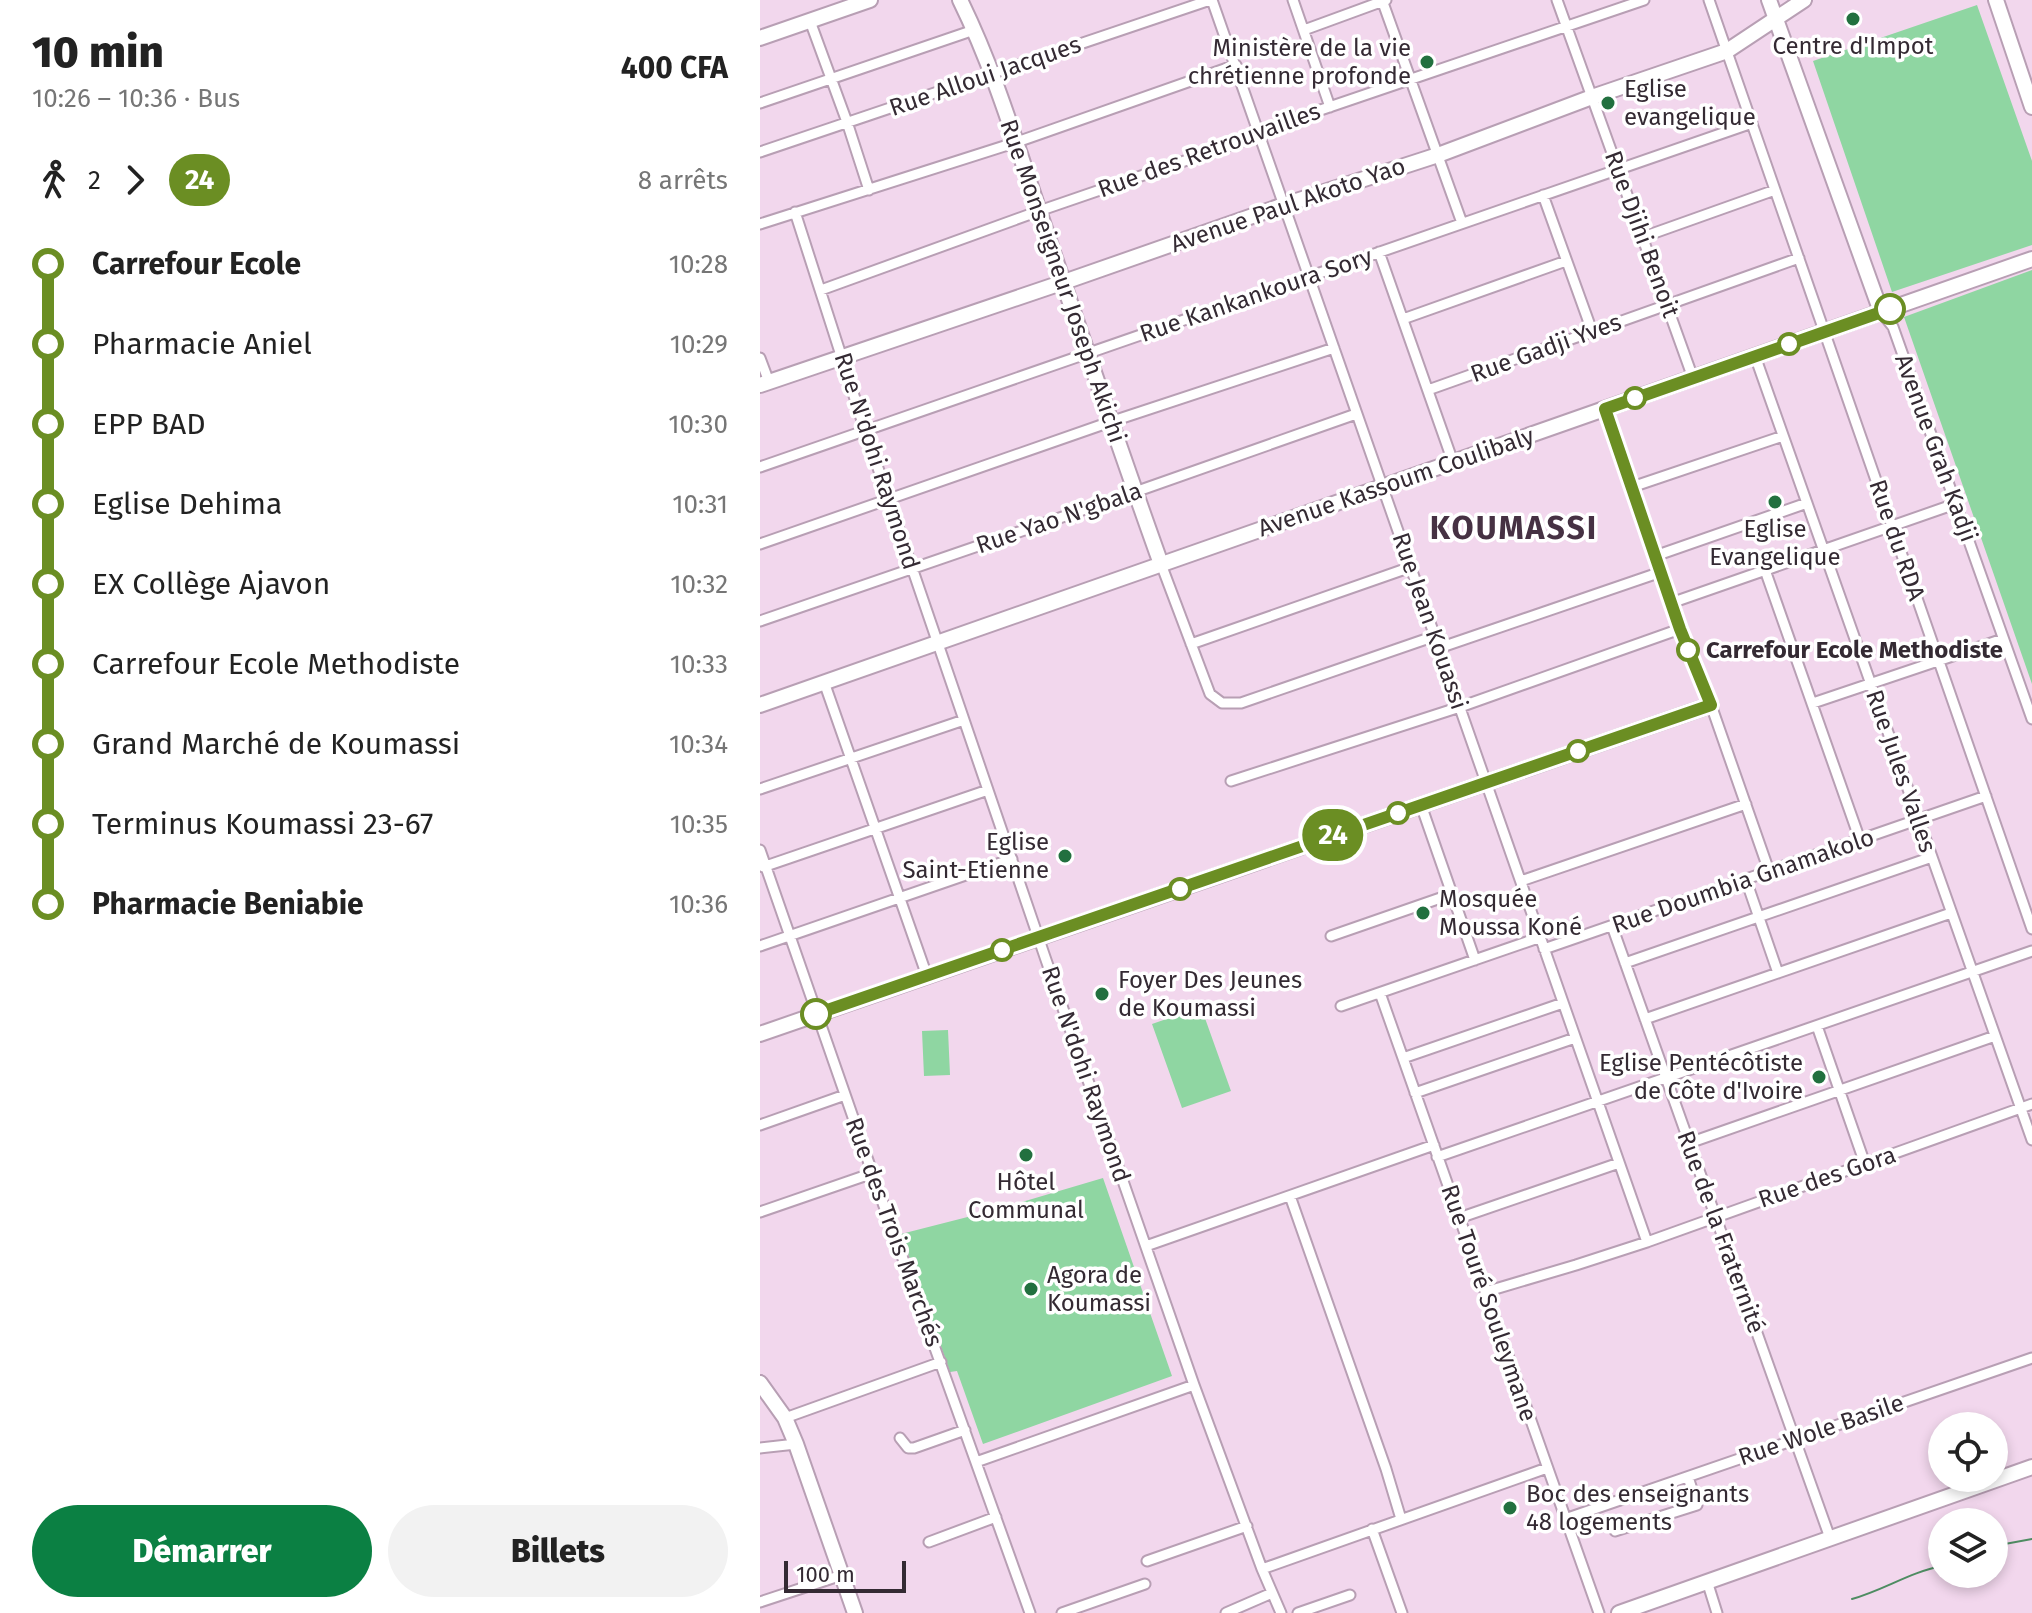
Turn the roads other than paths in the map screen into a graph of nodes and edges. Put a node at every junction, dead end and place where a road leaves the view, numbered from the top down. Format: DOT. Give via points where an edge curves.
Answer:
graph roads {
  1 [pos="870,0"];
  2 [pos="960,0"];
  3 [pos="1211,0"];
  4 [pos="1293,0"];
  5 [pos="1383,0"];
  6 [pos="1557,0"];
  7 [pos="1644,0"];
  8 [pos="1709,0"];
  9 [pos="1769,0"];
  10 [pos="1804,0"];
  11 [pos="1996,0"];
  12 [pos="1776,19"];
  13 [pos="810,21"];
  14 [pos="1567,26"];
  15 [pos="974,30"];
  16 [pos="1304,30"];
  17 [pos="760,38"];
  18 [pos="1727,51"];
  19 [pos="1236,65"];
  20 [pos="991,75"];
  21 [pos="831,78"];
  22 [pos="1409,78"];
  23 [pos="1592,97"];
  24 [pos="760,103"];
  25 [pos="1330,107"];
  26 [pos="2032,107"];
  27 [pos="847,122"];
  28 [pos="1752,123"];
  29 [pos="1260,135"];
  30 [pos="1017,142"];
  31 [pos="760,152"];
  32 [pos="1438,155"];
  33 [pos="1618,169"];
  34 [pos="869,190"];
  35 [pos="1775,190"];
  36 [pos="1543,195"];
  37 [pos="1284,205"];
  38 [pos="1039,211"];
  39 [pos="795,212"];
  40 [pos="1462,223"];
  41 [pos="760,224"];
  42 [pos="1643,237"];
  43 [pos="1379,252"];
  44 [pos="1799,258"];
  45 [pos="2032,259"];
  46 [pos="1566,261"];
  47 [pos="1309,276"];
  48 [pos="1064,282"];
  49 [pos="821,290"];
  50 [pos="1667,305"];
  51 [pos="1881,312"];
  52 [pos="1403,319"];
  53 [pos="1592,331"];
  54 [pos="1825,332"];
  55 [pos="1334,348"];
  56 [pos="1088,353"];
  57 [pos="1755,356"];
  58 [pos="760,358"];
  59 [pos="842,358"];
  60 [pos="1693,378"];
  61 [pos="764,384"];
  62 [pos="1428,390"];
  63 [pos="1605,409"];
  64 [pos="1356,414"];
  65 [pos="1110,422"];
  66 [pos="865,430"];
  67 [pos="1783,436"];
  68 [pos="1453,462"];
  69 [pos="760,467"];
  70 [pos="1383,487"];
  71 [pos="1632,487"];
  72 [pos="1135,492"];
  73 [pos="889,499"];
  74 [pos="1807,503"];
  75 [pos="1955,504"];
  76 [pos="1892,526"];
  77 [pos="760,544"];
  78 [pos="1823,550"];
  79 [pos="1655,556"];
  80 [pos="1161,564"];
  81 [pos="1411,567"];
  82 [pos="912,568"];
  83 [pos="1765,570"];
  84 [pos="1661,572"];
  85 [pos="1671,603"];
  86 [pos="760,621"];
  87 [pos="1680,629"];
  88 [pos="1435,636"];
  89 [pos="2003,639"];
  90 [pos="938,643"];
  91 [pos="1191,644"];
  92 [pos="1439,648"];
  93 [pos="1939,661"];
  94 [pos="824,682"];
  95 [pos="1870,684"];
  96 [pos="1813,703"];
  97 [pos="760,705"];
  98 [pos="1711,705"];
  99 [pos="1460,707"];
  100 [pos="2032,719"];
  101 [pos="964,720"];
  102 [pos="851,758"];
  103 [pos="1231,781"];
  104 [pos="1486,782"];
  105 [pos="760,789"];
  106 [pos="988,790"];
  107 [pos="1986,796"];
  108 [pos="1746,804"];
  109 [pos="1421,805"];
  110 [pos="1918,820"];
  111 [pos="876,828"];
  112 [pos="1860,840"];
  113 [pos="760,850"];
  114 [pos="1932,857"];
  115 [pos="1012,859"];
  116 [pos="763,867"];
  117 [pos="1769,871"];
  118 [pos="1746,880"];
  119 [pos="1521,881"];
  120 [pos="1452,894"];
  121 [pos="900,898"];
  122 [pos="1951,913"];
  123 [pos="1759,917"];
  124 [pos="1612,926"];
  125 [pos="2032,929"];
  126 [pos="790,936"];
  127 [pos="1331,936"];
  128 [pos="1039,937"];
  129 [pos="1541,937"];
  130 [pos="760,946"];
  131 [pos="1544,949"];
  132 [pos="2032,951"];
  133 [pos="1475,960"];
  134 [pos="1625,963"];
  135 [pos="1972,972"];
  136 [pos="1778,973"];
  137 [pos="927,976"];
  138 [pos="1380,993"];
  139 [pos="1563,1003"];
  140 [pos="1341,1006"];
  141 [pos="816,1014"];
  142 [pos="1645,1019"];
  143 [pos="1817,1026"];
  144 [pos="760,1034"];
  145 [pos="1995,1036"];
  146 [pos="1575,1038"];
  147 [pos="1403,1058"];
  148 [pos="1666,1078"];
  149 [pos="1839,1090"];
  150 [pos="1415,1093"];
  151 [pos="845,1095"];
  152 [pos="1598,1101"];
  153 [pos="2032,1104"];
  154 [pos="2021,1108"];
  155 [pos="760,1125"];
  156 [pos="2032,1140"];
  157 [pos="1689,1143"];
  158 [pos="1434,1145"];
  159 [pos="1437,1157"];
  160 [pos="1619,1163"];
  161 [pos="1865,1164"];
  162 [pos="873,1173"];
  163 [pos="1290,1196"];
  164 [pos="760,1212"];
  165 [pos="1715,1217"];
  166 [pos="1459,1218"];
  167 [pos="1647,1242"];
  168 [pos="1146,1246"];
  169 [pos="1485,1292"];
  170 [pos="2032,1358"];
  171 [pos="941,1362"];
  172 [pos="760,1383"];
  173 [pos="1194,1385"];
  174 [pos="785,1418"];
  175 [pos="965,1430"];
  176 [pos="900,1438"];
  177 [pos="1795,1439"];
  178 [pos="796,1444"];
  179 [pos="760,1448"];
  180 [pos="976,1462"];
  181 [pos="2032,1467"];
  182 [pos="1547,1468"];
  183 [pos="1688,1477"];
  184 [pos="996,1517"];
  185 [pos="1401,1519"];
  186 [pos="1565,1519"];
  187 [pos="1247,1526"];
  188 [pos="1372,1529"];
  189 [pos="1615,1531"];
  190 [pos="1830,1538"];
  191 [pos="929,1542"];
  192 [pos="1147,1561"];
  193 [pos="1262,1569"];
  194 [pos="842,1575"];
  195 [pos="1707,1581"];
  196 [pos="1145,1584"];
  197 [pos="1272,1593"];
  198 [pos="1350,1595"];
  199 [pos="760,1602"];
  200 [pos="855,1613"];
  201 [pos="1030,1613"];
  202 [pos="1062,1613"];
  203 [pos="1226,1613"];
  204 [pos="1281,1613"];
  205 [pos="1298,1613"];
  206 [pos="1402,1613"];
  207 [pos="1599,1613"];
  208 [pos="1619,1613"];
  209 [pos="1717,1613"];
  1 -- 13 [label="street"];
  2 -- 15 [label="street, Rue Monseigneur Joseph Akichi"];
  3 -- 19 [label="street, Rue Jean Kouassi"];
  3 -- 20 [label="street, Rue Alloui Jacques"];
  4 -- 16 [label="street"];
  5 -- 16 [label="street"];
  5 -- 22 [label="street"];
  6 -- 14 [label="street, Rue Djihi Benoit"];
  7 -- 14 [label="street, Rue des Retrouvailles"];
  8 -- 18 [label="street, Rue du RDA"];
  9 -- 12 [label="street, Avenue Grah Kadji"];
  10 -- 12 [label="street, Avenue Paul Akoto Yao"];
  11 -- 26 [label="street"];
  12 -- 18 [label="street, Avenue Paul Akoto Yao"];
  12 -- 51 [label="street, Avenue Grah Kadji"];
  13 -- 17 [label="street"];
  13 -- 21 [label="street"];
  14 -- 22 [label="street, Rue des Retrouvailles"];
  14 -- 23 [label="street, Rue Djihi Benoit"];
  15 -- 20 [label="street, Rue Monseigneur Joseph Akichi"];
  15 -- 21 [label="street"];
  16 -- 25 [label="street"];
  18 -- 23 [label="street, Avenue Paul Akoto Yao"];
  18 -- 28 [label="street, Rue du RDA"];
  19 -- 29 [label="street, Rue Jean Kouassi"];
  19 -- 30 [label="street"];
  20 -- 27 [label="street, Rue Alloui Jacques"];
  20 -- 30 [label="street, Rue Monseigneur Joseph Akichi"];
  21 -- 24 [label="street"];
  21 -- 27 [label="street"];
  22 -- 25 [label="street, Rue des Retrouvailles"];
  22 -- 32 [label="street"];
  23 -- 32 [label="street, Avenue Paul Akoto Yao"];
  23 -- 33 [label="street, Rue Djihi Benoit"];
  25 -- 29 [label="street, Rue des Retrouvailles"];
  27 -- 31 [label="street, Rue Alloui Jacques"];
  27 -- 34 [label="street"];
  28 -- 33 [label="street, Rue Kankankoura Sory"];
  28 -- 35 [label="street, Rue du RDA"];
  29 -- 37 [label="street, Rue Jean Kouassi"];
  29 -- 38 [label="street, Rue des Retrouvailles"];
  30 -- 34 [label="street"];
  30 -- 38 [label="street, Rue Monseigneur Joseph Akichi"];
  32 -- 37 [label="street, Avenue Paul Akoto Yao"];
  32 -- 40 [label="street"];
  33 -- 36 [label="street, Rue Kankankoura Sory"];
  33 -- 42 [label="street, Rue Djihi Benoit"];
  34 -- 39 [label="street"];
  35 -- 42 [label="street"];
  35 -- 44 [label="street, Rue du RDA"];
  36 -- 40 [label="street, Rue Kankankoura Sory"];
  36 -- 46 [label="street"];
  37 -- 47 [label="street, Rue Jean Kouassi"];
  37 -- 48 [label="street, Avenue Paul Akoto Yao"];
  38 -- 48 [label="street, Rue Monseigneur Joseph Akichi"];
  38 -- 49 [label="street, Rue des Retrouvailles"];
  39 -- 41 [label="street"];
  39 -- 49 [label="street, Rue N'dohi Raymond"];
  40 -- 43 [label="street, Rue Kankankoura Sory"];
  42 -- 50 [label="street, Rue Djihi Benoit"];
  43 -- 47 [label="street, Rue Kankankoura Sory"];
  43 -- 52 [label="street"];
  44 -- 50 [label="street, Rue Gadji Yves"];
  44 -- 54 [label="street, Rue du RDA"];
  45 -- 51 [label="street, Avenue Kassoum Coulibaly"];
  46 -- 52 [label="street"];
  46 -- 53 [label="street"];
  47 -- 55 [label="street, Rue Jean Kouassi"];
  47 -- 56 [label="street, Rue Kankankoura Sory"];
  48 -- 56 [label="street, Rue Monseigneur Joseph Akichi"];
  48 -- 59 [label="street, Avenue Paul Akoto Yao"];
  49 -- 59 [label="street, Rue N'dohi Raymond"];
  50 -- 53 [label="street, Rue Gadji Yves"];
  50 -- 60 [label="street, Rue Djihi Benoit"];
  51 -- 54 [label="street, Avenue Kassoum Coulibaly"];
  51 -- 75 [label="street, Avenue Grah Kadji" via="1893,327"];
  52 -- 62 [label="street"];
  53 -- 62 [label="street, Rue Gadji Yves"];
  54 -- 57 [label="street, Avenue Kassoum Coulibaly"];
  54 -- 76 [label="street, Rue du RDA"];
  55 -- 64 [label="street, Rue Jean Kouassi"];
  55 -- 65 [label="street"];
  56 -- 65 [label="street, Rue Monseigneur Joseph Akichi"];
  56 -- 66 [label="street, Rue Kankankoura Sory"];
  57 -- 60 [label="street, Avenue Kassoum Coulibaly"];
  57 -- 67 [label="street, Rue Jules Valles"];
  58 -- 61 [label="street"];
  59 -- 61 [label="street, Avenue Paul Akoto Yao"];
  59 -- 66 [label="street, Rue N'dohi Raymond"];
  60 -- 63 [label="street, Avenue Kassoum Coulibaly"];
  62 -- 68 [label="street"];
  63 -- 68 [label="street, Avenue Kassoum Coulibaly"];
  63 -- 71 [label="street"];
  64 -- 70 [label="street, Rue Jean Kouassi"];
  64 -- 72 [label="street, Rue Yao N'gbala"];
  65 -- 72 [label="street, Rue Monseigneur Joseph Akichi"];
  65 -- 73 [label="street"];
  66 -- 69 [label="street, Rue Kankankoura Sory"];
  66 -- 73 [label="street, Rue N'dohi Raymond"];
  67 -- 71 [label="street"];
  67 -- 74 [label="street, Rue Jules Valles"];
  68 -- 70 [label="street, Avenue Kassoum Coulibaly"];
  70 -- 80 [label="street, Avenue Kassoum Coulibaly"];
  70 -- 81 [label="street, Rue Jean Kouassi"];
  71 -- 79 [label="street"];
  72 -- 80 [label="street, Rue Monseigneur Joseph Akichi"];
  72 -- 82 [label="street, Rue Yao N'gbala"];
  73 -- 77 [label="street"];
  73 -- 82 [label="street, Rue N'dohi Raymond"];
  74 -- 78 [label="street, Rue Jules Valles"];
  74 -- 79 [label="street"];
  75 -- 76 [label="street"];
  75 -- 89 [label="street, Avenue Grah Kadji"];
  76 -- 78 [label="street"];
  76 -- 93 [label="street, Rue du RDA"];
  78 -- 83 [label="street"];
  78 -- 95 [label="street, Rue Jules Valles"];
  79 -- 84 [label="street"];
  80 -- 90 [label="street, Avenue Kassoum Coulibaly"];
  80 -- 91 [label="street, Rue Monseigneur Joseph Akichi"];
  81 -- 88 [label="street, Rue Jean Kouassi"];
  81 -- 91 [label="street"];
  82 -- 86 [label="street, Rue Yao N'gbala"];
  82 -- 90 [label="street, Rue N'dohi Raymond"];
  83 -- 85 [label="street"];
  83 -- 96 [label="street"];
  84 -- 85 [label="street"];
  84 -- 92 [label="street"];
  85 -- 87 [label="street"];
  87 -- 98 [label="street"];
  87 -- 99 [label="street"];
  88 -- 91 [label="street, Rue Monseigneur Joseph Akichi" via="1241,703 1222,703 1210,694"];
  88 -- 92 [label="street, Rue Jean Kouassi"];
  89 -- 93 [label="street"];
  89 -- 100 [label="street, Avenue Grah Kadji"];
  90 -- 94 [label="street, Avenue Kassoum Coulibaly"];
  90 -- 101 [label="street, Rue N'dohi Raymond"];
  92 -- 99 [label="street, Rue Jean Kouassi"];
  93 -- 95 [label="street"];
  93 -- 107 [label="street, Rue du RDA"];
  94 -- 97 [label="street, Avenue Kassoum Coulibaly"];
  94 -- 102 [label="street"];
  95 -- 96 [label="street"];
  95 -- 110 [label="street, Rue Jules Valles"];
  96 -- 112 [label="street"];
  98 -- 104 [label="street"];
  98 -- 108 [label="street"];
  99 -- 103 [label="street"];
  99 -- 104 [label="street, Rue Jean Kouassi"];
  101 -- 102 [label="street"];
  101 -- 106 [label="street, Rue N'dohi Raymond"];
  102 -- 105 [label="street"];
  102 -- 111 [label="street"];
  104 -- 109 [label="street"];
  104 -- 119 [label="street, Rue Jean Kouassi"];
  106 -- 111 [label="street"];
  106 -- 115 [label="street, Rue N'dohi Raymond"];
  107 -- 110 [label="street, Rue Doumbia Gnamakolo"];
  107 -- 125 [label="street, Rue du RDA"];
  108 -- 117 [label="street"];
  108 -- 119 [label="street"];
  109 -- 120 [label="street"];
  109 -- 128 [label="street"];
  110 -- 112 [label="street, Rue Doumbia Gnamakolo"];
  110 -- 114 [label="street, Rue Jules Valles"];
  111 -- 116 [label="street"];
  111 -- 121 [label="street"];
  112 -- 117 [label="street, Rue Doumbia Gnamakolo"];
  113 -- 116 [label="street, Rue des Trois Marchés"];
  114 -- 122 [label="street, Rue Jules Valles"];
  114 -- 123 [label="street"];
  115 -- 121 [label="street"];
  115 -- 128 [label="street, Rue N'dohi Raymond"];
  116 -- 126 [label="street, Rue des Trois Marchés"];
  117 -- 118 [label="street, Rue Doumbia Gnamakolo"];
  118 -- 123 [label="street"];
  118 -- 124 [label="street, Rue Doumbia Gnamakolo"];
  119 -- 129 [label="street, Rue Jean Kouassi"];
  120 -- 127 [label="street"];
  120 -- 133 [label="street"];
  121 -- 126 [label="street"];
  121 -- 137 [label="street"];
  122 -- 135 [label="street, Rue Jules Valles"];
  122 -- 136 [label="street"];
  123 -- 134 [label="street"];
  123 -- 136 [label="street"];
  124 -- 131 [label="street, Rue Doumbia Gnamakolo"];
  124 -- 134 [label="street, Rue de la Fraternité"];
  126 -- 130 [label="street"];
  126 -- 141 [label="street, Rue des Trois Marchés"];
  128 -- 137 [label="street"];
  128 -- 168 [label="street, Rue N'dohi Raymond"];
  129 -- 131 [label="street, Rue Jean Kouassi"];
  129 -- 133 [label="street"];
  131 -- 139 [label="street, Rue Jean Kouassi"];
  132 -- 135 [label="street"];
  133 -- 138 [label="street"];
  134 -- 142 [label="street, Rue de la Fraternité"];
  135 -- 143 [label="street"];
  135 -- 145 [label="street, Rue Jules Valles"];
  136 -- 142 [label="street"];
  137 -- 141 [label="street"];
  138 -- 140 [label="street"];
  138 -- 147 [label="street, Rue Touré Souleymane"];
  139 -- 146 [label="street, Rue Jean Kouassi"];
  139 -- 147 [label="street"];
  141 -- 144 [label="street"];
  141 -- 151 [label="street, Rue des Trois Marchés"];
  142 -- 148 [label="street, Rue de la Fraternité"];
  143 -- 148 [label="street"];
  143 -- 149 [label="street"];
  145 -- 149 [label="street"];
  145 -- 154 [label="street, Rue Jules Valles"];
  146 -- 150 [label="street"];
  146 -- 152 [label="street, Rue Jean Kouassi"];
  147 -- 150 [label="street, Rue Touré Souleymane"];
  148 -- 152 [label="street"];
  148 -- 157 [label="street, Rue de la Fraternité"];
  149 -- 157 [label="street"];
  149 -- 161 [label="street"];
  150 -- 158 [label="street, Rue Touré Souleymane"];
  151 -- 155 [label="street"];
  151 -- 162 [label="street, Rue des Trois Marchés"];
  152 -- 159 [label="street"];
  152 -- 160 [label="street, Rue Jean Kouassi"];
  153 -- 154 [label="street, Rue des Gora"];
  154 -- 156 [label="street, Rue Jules Valles"];
  154 -- 161 [label="street, Rue des Gora"];
  157 -- 165 [label="street, Rue de la Fraternité"];
  158 -- 159 [label="street, Rue Touré Souleymane"];
  158 -- 163 [label="street"];
  159 -- 166 [label="street, Rue Touré Souleymane"];
  160 -- 166 [label="street"];
  160 -- 167 [label="street, Rue Jean Kouassi"];
  161 -- 165 [label="street, Rue des Gora"];
  162 -- 164 [label="street"];
  162 -- 171 [label="street, Rue des Trois Marchés"];
  163 -- 168 [label="street"];
  163 -- 185 [label="street"];
  165 -- 167 [label="street, Rue des Gora"];
  165 -- 177 [label="street, Rue de la Fraternité"];
  166 -- 169 [label="street, Rue Touré Souleymane"];
  167 -- 169 [label="street, Rue des Gora"];
  168 -- 173 [label="street, Rue N'dohi Raymond"];
  169 -- 182 [label="street, Rue Touré Souleymane"];
  170 -- 177 [label="street, Rue Wole Basile"];
  171 -- 174 [label="street"];
  171 -- 175 [label="street, Rue des Trois Marchés"];
  172 -- 174 [label="street"];
  173 -- 180 [label="street"];
  173 -- 187 [label="street, Rue N'dohi Raymond"];
  174 -- 178 [label="street"];
  175 -- 176 [label="street" via="914,1448"];
  175 -- 180 [label="street, Rue des Trois Marchés"];
  177 -- 183 [label="street, Rue Wole Basile"];
  177 -- 190 [label="street, Rue de la Fraternité"];
  178 -- 179 [label="street"];
  178 -- 194 [label="street"];
  180 -- 184 [label="street, Rue des Trois Marchés"];
  181 -- 190 [label="street"];
  182 -- 185 [label="street"];
  182 -- 186 [label="street, Rue Touré Souleymane"];
  183 -- 186 [label="street, Rue Wole Basile"];
  183 -- 189 [label="street" via="1697,1505"];
  184 -- 191 [label="street"];
  184 -- 201 [label="street, Rue des Trois Marchés"];
  185 -- 188 [label="street"];
  186 -- 207 [label="street, Rue Touré Souleymane"];
  187 -- 192 [label="street"];
  187 -- 193 [label="street, Rue N'dohi Raymond"];
  188 -- 193 [label="street"];
  188 -- 206 [label="street"];
  190 -- 195 [label="street"];
  193 -- 197 [label="street, Rue N'dohi Raymond"];
  194 -- 199 [label="street"];
  194 -- 200 [label="street"];
  195 -- 208 [label="street"];
  195 -- 209 [label="street"];
  196 -- 202 [label="street"];
  197 -- 203 [label="street"];
  197 -- 204 [label="street, Rue N'dohi Raymond"];
  198 -- 205 [label="street"];
}
